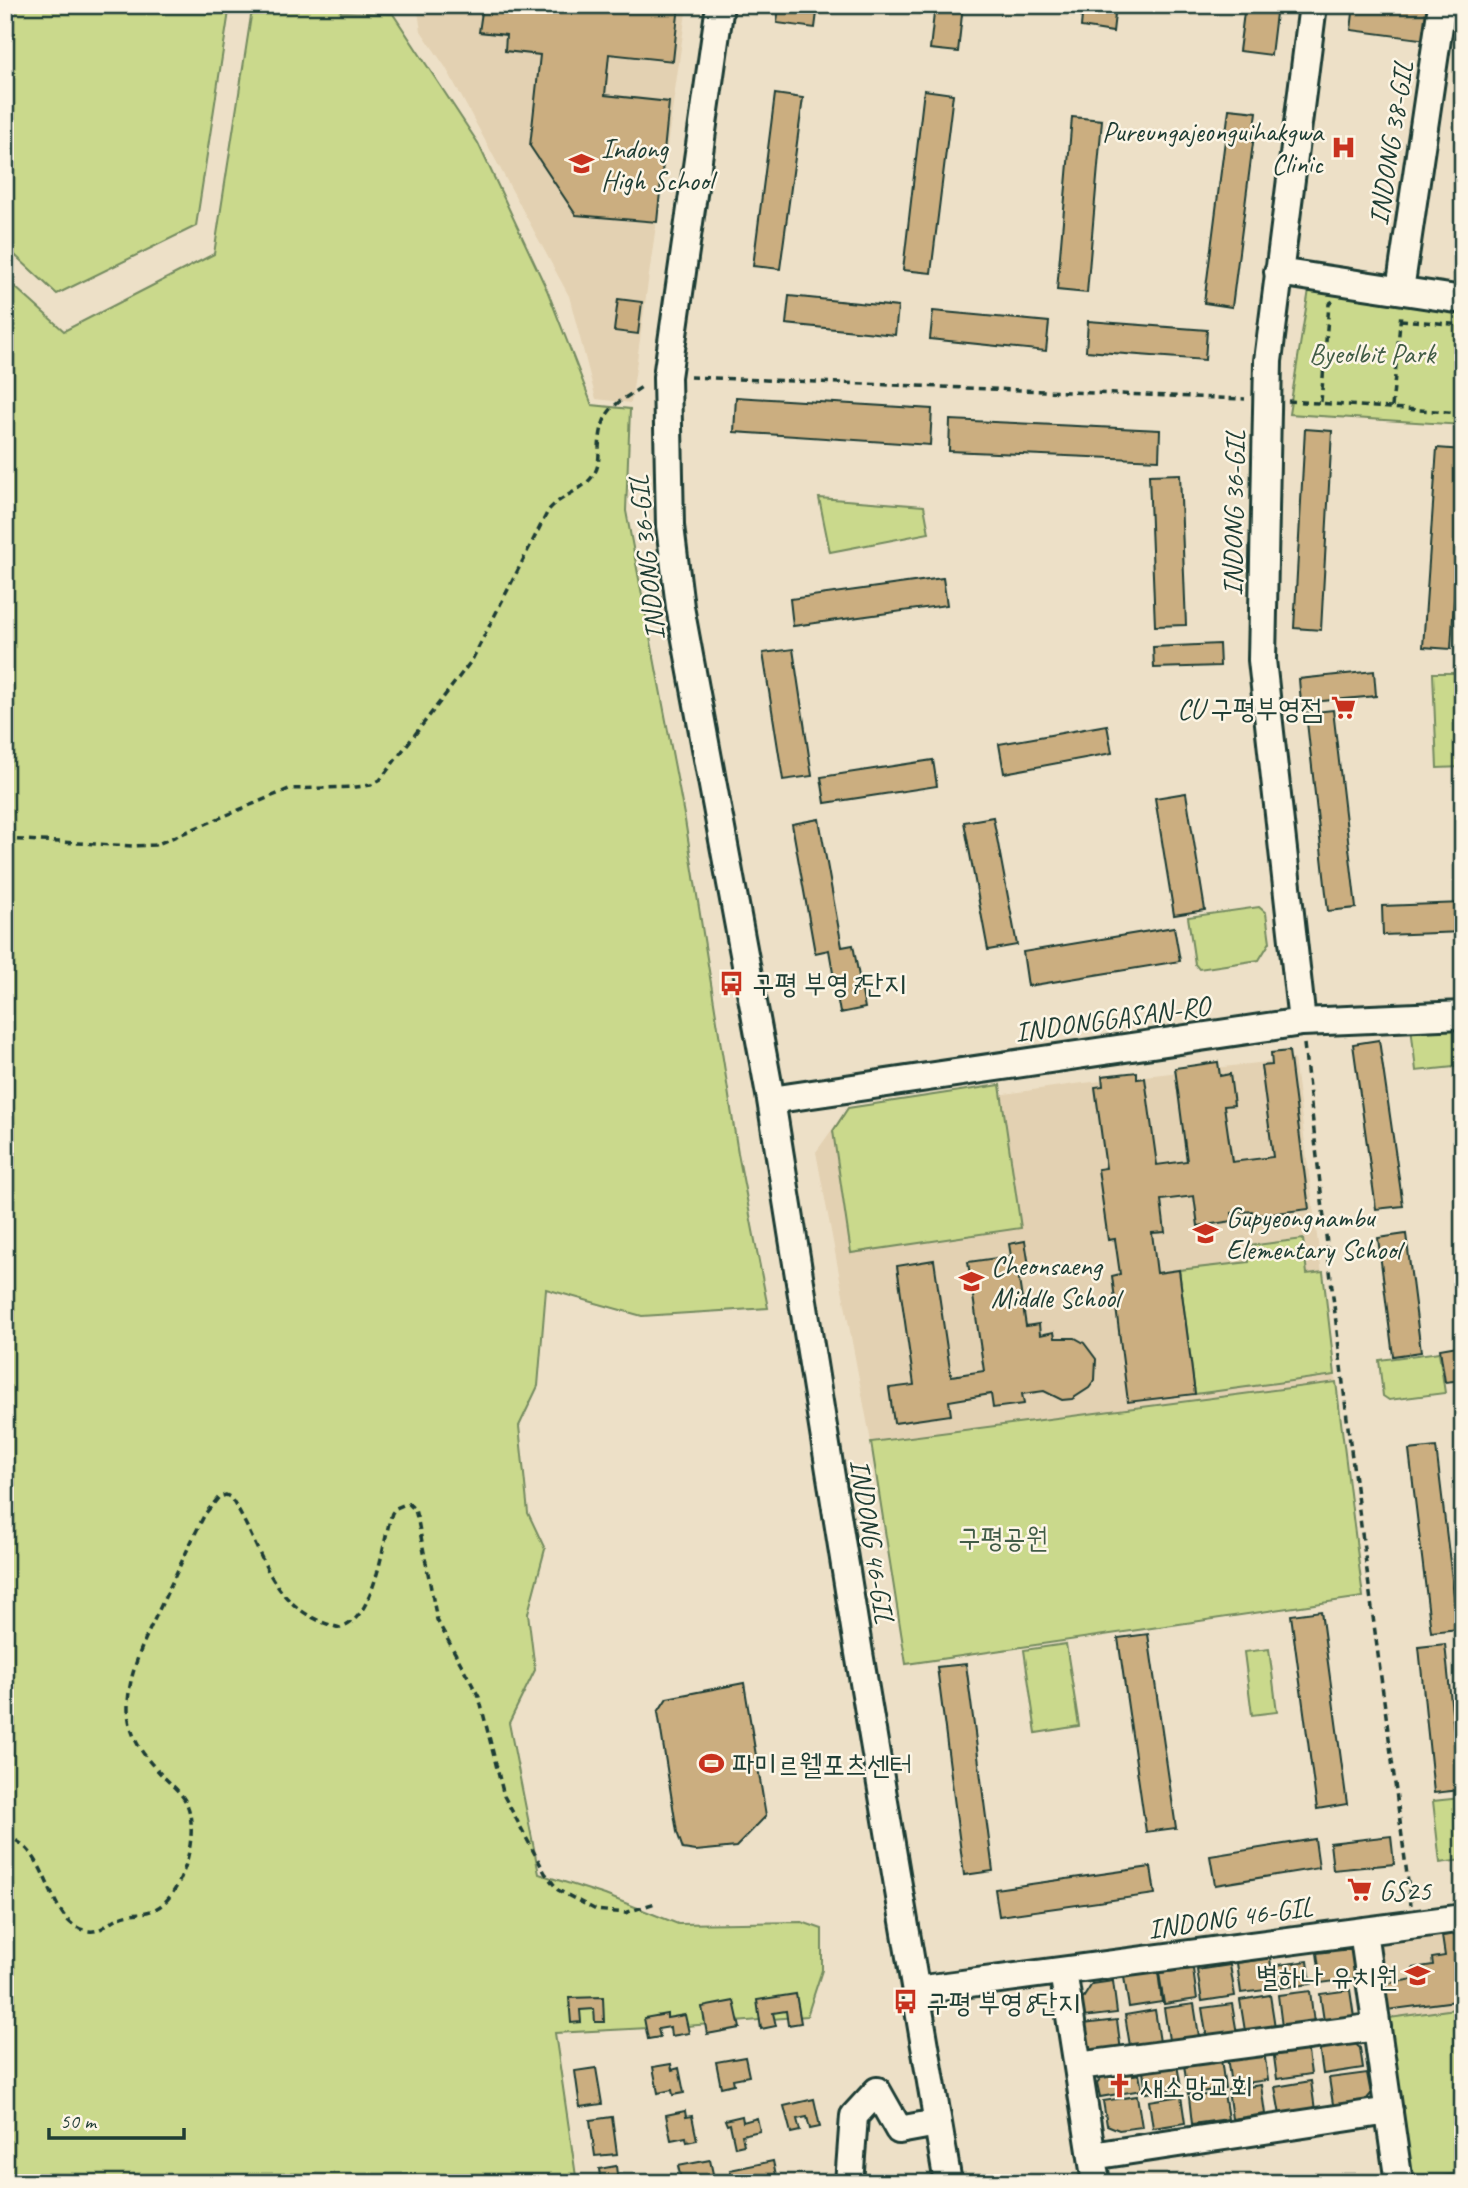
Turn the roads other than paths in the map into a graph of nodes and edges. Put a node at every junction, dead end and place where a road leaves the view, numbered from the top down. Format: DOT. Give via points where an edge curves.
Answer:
graph roads {
  1 [pos="719,5"];
  2 [pos="1313,5"];
  3 [pos="1442,5"];
  4 [pos="1278,272"];
  5 [pos="1401,300"];
  6 [pos="1463,300"];
  7 [pos="1463,1015"];
  8 [pos="1302,1022"];
  9 [pos="771,1100"];
  10 [pos="1463,1918"];
  11 [pos="1363,1931"];
  12 [pos="1063,1971"];
  13 [pos="916,1990"];
  14 [pos="1377,2027"];
  15 [pos="1078,2066"];
  16 [pos="1388,2111"];
  17 [pos="937,2123"];
  18 [pos="1092,2156"];
  19 [pos="849,2183"];
  20 [pos="948,2183"];
  21 [pos="1096,2183"];
  22 [pos="1399,2183"];
  1 -- 9 [label="street, INDONG 36-GIL" via="655,381 680,607"];
  2 -- 4 [label="street, INDONG 36-GIL"];
  3 -- 5 [label="street, INDONG 38-GIL"];
  4 -- 5 [label="street"];
  4 -- 8 [label="street, INDONG 36-GIL" via="1266,400 1262,660"];
  5 -- 6 [label="street"];
  7 -- 8 [label="street, INDONGGASAN-RO"];
  8 -- 9 [label="street, INDONGGASAN-RO"];
  9 -- 13 [label="street, INDONG 46-GIL"];
  10 -- 11 [label="street, INDONG 46-GIL"];
  11 -- 12 [label="street, INDONG 46-GIL"];
  11 -- 14 [label="street"];
  12 -- 13 [label="street, INDONG 46-GIL"];
  12 -- 15 [label="street"];
  13 -- 17 [label="street, INDONG 46-GIL"];
  14 -- 15 [label="street"];
  14 -- 16 [label="street"];
  15 -- 18 [label="street"];
  16 -- 18 [label="street"];
  16 -- 22 [label="street"];
  17 -- 19 [label="street" via="899,2130 877,2091 854,2116"];
  17 -- 20 [label="street, INDONG 46-GIL"];
  18 -- 21 [label="street"];
}
